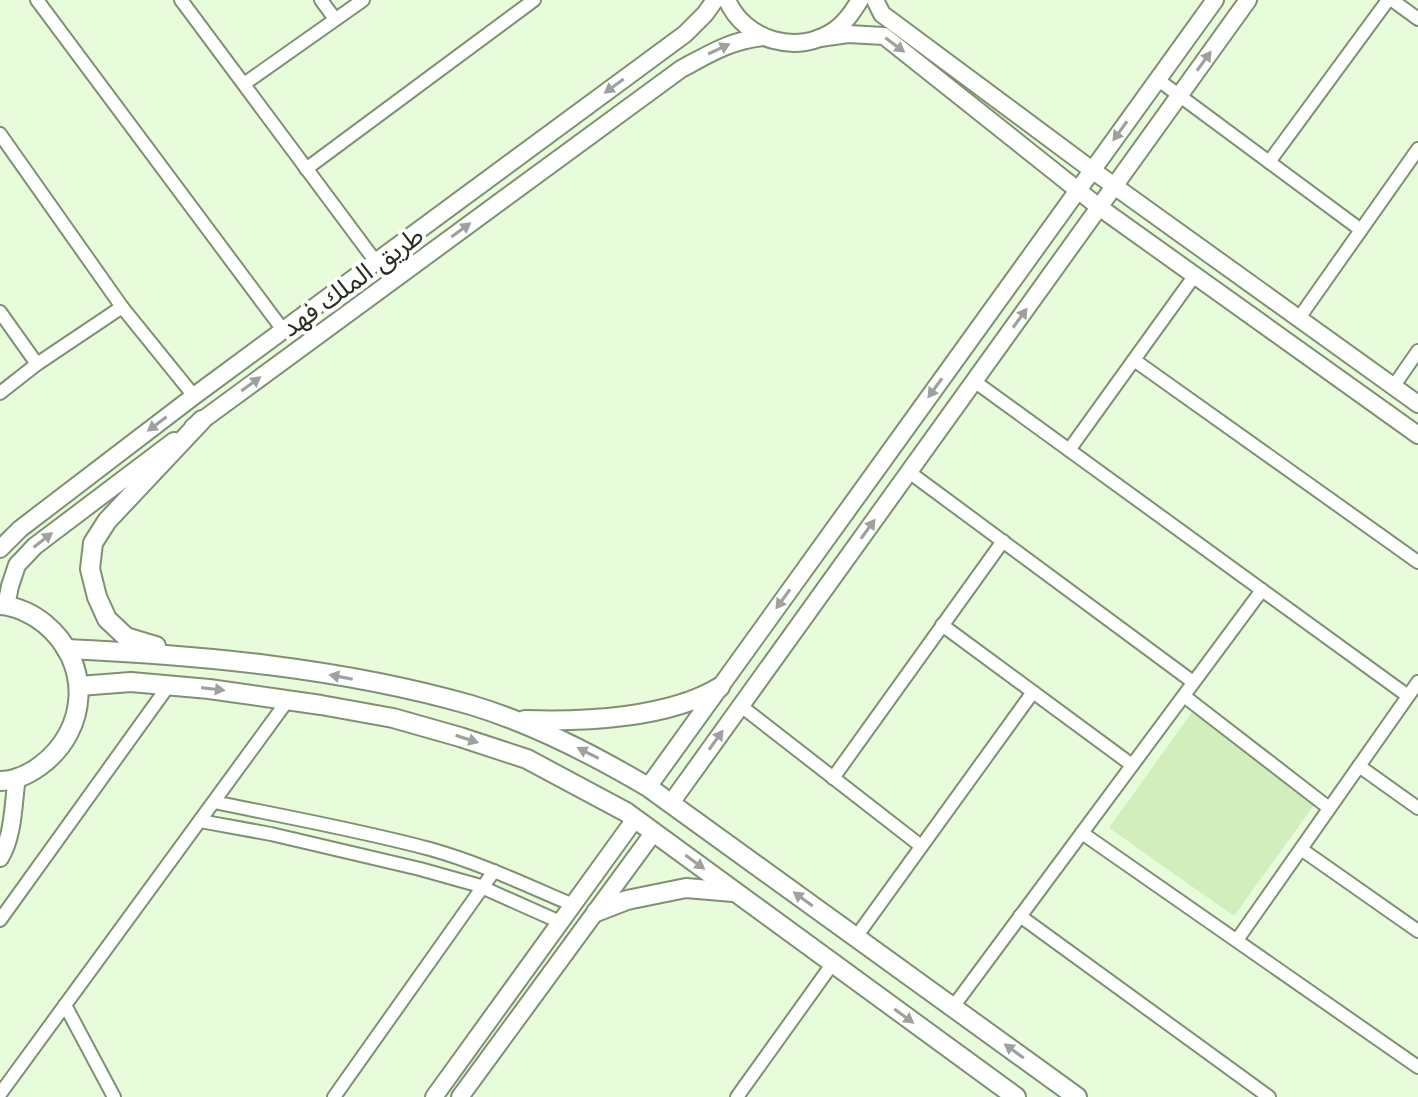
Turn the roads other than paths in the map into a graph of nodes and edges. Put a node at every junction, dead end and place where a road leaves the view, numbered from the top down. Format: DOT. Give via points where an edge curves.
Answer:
graph roads {
  1 [pos="37,0"];
  2 [pos="181,0"];
  3 [pos="321,0"];
  4 [pos="363,0"];
  5 [pos="534,0"];
  6 [pos="715,0"];
  7 [pos="727,0"];
  8 [pos="860,0"];
  9 [pos="875,0"];
  10 [pos="1215,0"];
  11 [pos="1248,0"];
  12 [pos="1390,0"];
  13 [pos="335,19"];
  14 [pos="1418,19"];
  15 [pos="763,37"];
  16 [pos="820,38"];
  17 [pos="655,56"];
  18 [pos="671,76"];
  19 [pos="1157,79"];
  20 [pos="244,84"];
  21 [pos="1179,96"];
  22 [pos="0,134"];
  23 [pos="1418,149"];
  24 [pos="1269,162"];
  25 [pos="306,169"];
  26 [pos="1092,170"];
  27 [pos="1115,185"];
  28 [pos="1078,190"];
  29 [pos="1099,207"];
  30 [pos="1361,230"];
  31 [pos="376,262"];
  32 [pos="1195,275"];
  33 [pos="122,307"];
  34 [pos="0,312"];
  35 [pos="1299,318"];
  36 [pos="283,330"];
  37 [pos="1418,351"];
  38 [pos="1134,360"];
  39 [pos="37,364"];
  40 [pos="974,381"];
  41 [pos="1393,387"];
  42 [pos="0,393"];
  43 [pos="194,396"];
  44 [pos="1418,404"];
  45 [pos="202,420"];
  46 [pos="1418,435"];
  47 [pos="1069,450"];
  48 [pos="909,472"];
  49 [pos="20,529"];
  50 [pos="1003,541"];
  51 [pos="0,543"];
  52 [pos="0,549"];
  53 [pos="1418,562"];
  54 [pos="1262,590"];
  55 [pos="3,606"];
  56 [pos="942,625"];
  57 [pos="66,649"];
  58 [pos="185,656"];
  59 [pos="1193,682"];
  60 [pos="1418,682"];
  61 [pos="169,685"];
  62 [pos="79,686"];
  63 [pos="720,687"];
  64 [pos="1033,692"];
  65 [pos="1184,696"];
  66 [pos="1408,696"];
  67 [pos="288,700"];
  68 [pos="741,706"];
  69 [pos="510,719"];
  70 [pos="1132,765"];
  71 [pos="1359,766"];
  72 [pos="833,778"];
  73 [pos="8,779"];
  74 [pos="648,787"];
  75 [pos="214,802"];
  76 [pos="671,803"];
  77 [pos="1329,808"];
  78 [pos="1418,808"];
  79 [pos="635,819"];
  80 [pos="200,821"];
  81 [pos="654,832"];
  82 [pos="1082,833"];
  83 [pos="921,846"];
  84 [pos="1301,849"];
  85 [pos="0,858"];
  86 [pos="494,871"];
  87 [pos="483,888"];
  88 [pos="737,893"];
  89 [pos="573,905"];
  90 [pos="596,912"];
  91 [pos="1020,916"];
  92 [pos="0,920"];
  93 [pos="560,922"];
  94 [pos="1418,931"];
  95 [pos="856,937"];
  96 [pos="1237,940"];
  97 [pos="833,963"];
  98 [pos="65,1005"];
  99 [pos="953,1007"];
  100 [pos="1418,1067"];
  101 [pos="0,1094"];
  102 [pos="114,1097"];
  103 [pos="334,1097"];
  104 [pos="434,1097"];
  105 [pos="460,1097"];
  106 [pos="737,1097"];
  107 [pos="1016,1097"];
  108 [pos="1077,1097"];
  109 [pos="1269,1097"];
  1 -- 36 [label="street"];
  2 -- 20 [label="street"];
  3 -- 13 [label="street"];
  4 -- 13 [label="street"];
  5 -- 25 [label="street"];
  6 -- 17 [label="street, طريق الملك فهد" via="685,34"];
  7 -- 15 [label="street" via="737,18"];
  8 -- 16 [label="street" via="850,16"];
  9 -- 26 [label="street" via="882,14"];
  10 -- 19 [label="street"];
  21 -- 11 [label="street, one-way"];
  12 -- 14 [label="street"];
  12 -- 24 [label="street"];
  13 -- 20 [label="street"];
  15 -- 16 [label="street" via="783,43"];
  18 -- 15 [label="street, طريق الملك فهد, one-way" via="741,39"];
  16 -- 28 [label="street, one-way" via="884,36"];
  17 -- 18 [label="street"];
  17 -- 31 [label="street, طريق الملك فهد, one-way"];
  45 -- 18 [label="street, طريق الملك فهد, one-way"];
  19 -- 21 [label="street"];
  19 -- 26 [label="street, one-way"];
  20 -- 25 [label="street"];
  21 -- 24 [label="street"];
  21 -- 27 [label="street"];
  22 -- 33 [label="street"];
  23 -- 30 [label="street"];
  24 -- 30 [label="street"];
  25 -- 31 [label="street"];
  26 -- 27 [label="street"];
  26 -- 28 [label="street"];
  27 -- 29 [label="street"];
  27 -- 35 [label="street"];
  28 -- 29 [label="street"];
  28 -- 63 [label="street, one-way"];
  29 -- 32 [label="street"];
  40 -- 29 [label="street, one-way"];
  30 -- 35 [label="street"];
  31 -- 36 [label="street, طريق الملك فهد"];
  32 -- 38 [label="street"];
  32 -- 46 [label="street"];
  33 -- 39 [label="street"];
  33 -- 43 [label="street"];
  34 -- 39 [label="street"];
  35 -- 41 [label="street"];
  36 -- 43 [label="street, طريق الملك فهد"];
  37 -- 41 [label="street"];
  38 -- 47 [label="street"];
  38 -- 53 [label="street"];
  39 -- 42 [label="street"];
  40 -- 47 [label="street"];
  40 -- 48 [label="street"];
  41 -- 44 [label="street"];
  43 -- 49 [label="street, طريق الملك فهد, one-way"];
  55 -- 45 [label="street, طريق الملك فهد, one-way" via="17,565 35,546"];
  45 -- 58 [label="main road" via="107,521 93,543 90,569 107,619 126,637"];
  47 -- 54 [label="street"];
  48 -- 50 [label="street"];
  68 -- 48 [label="street, one-way"];
  49 -- 51 [label="street"];
  49 -- 52 [label="street, طريق الملك فهد"];
  50 -- 56 [label="street"];
  50 -- 59 [label="street"];
  54 -- 59 [label="street"];
  54 -- 66 [label="street"];
  55 -- 57 [label="main road" via="34,616"];
  56 -- 64 [label="street"];
  56 -- 72 [label="street"];
  57 -- 58 [label="main road"];
  57 -- 62 [label="main road"];
  69 -- 58 [label="main road, one-way" via="406,689"];
  59 -- 65 [label="street"];
  60 -- 66 [label="street"];
  61 -- 62 [label="main road"];
  61 -- 67 [label="main road, one-way"];
  61 -- 92 [label="street"];
  62 -- 73 [label="main road" via="68,736 52,757 31,772"];
  63 -- 69 [label="main road" via="680,706 648,712 559,721"];
  63 -- 74 [label="street"];
  64 -- 70 [label="street"];
  64 -- 83 [label="street"];
  65 -- 70 [label="street"];
  65 -- 77 [label="street"];
  66 -- 71 [label="street"];
  67 -- 75 [label="street"];
  67 -- 79 [label="main road, one-way" via="393,718 487,746 539,765"];
  68 -- 72 [label="street"];
  76 -- 68 [label="street, one-way"];
  74 -- 69 [label="main road, one-way" via="591,753"];
  70 -- 82 [label="street"];
  71 -- 77 [label="street"];
  71 -- 78 [label="street"];
  72 -- 83 [label="street"];
  73 -- 85 [label="street" via="11,828"];
  74 -- 76 [label="main road"];
  75 -- 80 [label="street"];
  75 -- 86 [label="street" via="431,849"];
  95 -- 76 [label="main road, one-way"];
  77 -- 84 [label="street"];
  79 -- 81 [label="main road"];
  79 -- 89 [label="street"];
  80 -- 87 [label="street" via="347,851"];
  80 -- 98 [label="street"];
  81 -- 88 [label="main road, one-way"];
  81 -- 90 [label="street"];
  82 -- 91 [label="street"];
  82 -- 96 [label="street"];
  83 -- 95 [label="street"];
  84 -- 94 [label="street"];
  84 -- 96 [label="street"];
  86 -- 87 [label="street"];
  86 -- 89 [label="street"];
  87 -- 93 [label="street"];
  87 -- 103 [label="street"];
  88 -- 90 [label="main road" via="686,888"];
  88 -- 97 [label="main road"];
  89 -- 93 [label="street"];
  90 -- 105 [label="street"];
  91 -- 99 [label="street"];
  91 -- 109 [label="street"];
  93 -- 104 [label="street"];
  95 -- 99 [label="main road"];
  96 -- 100 [label="street"];
  97 -- 106 [label="street"];
  97 -- 107 [label="main road, one-way"];
  98 -- 101 [label="street"];
  98 -- 102 [label="street"];
  108 -- 99 [label="main road, one-way"];
}
